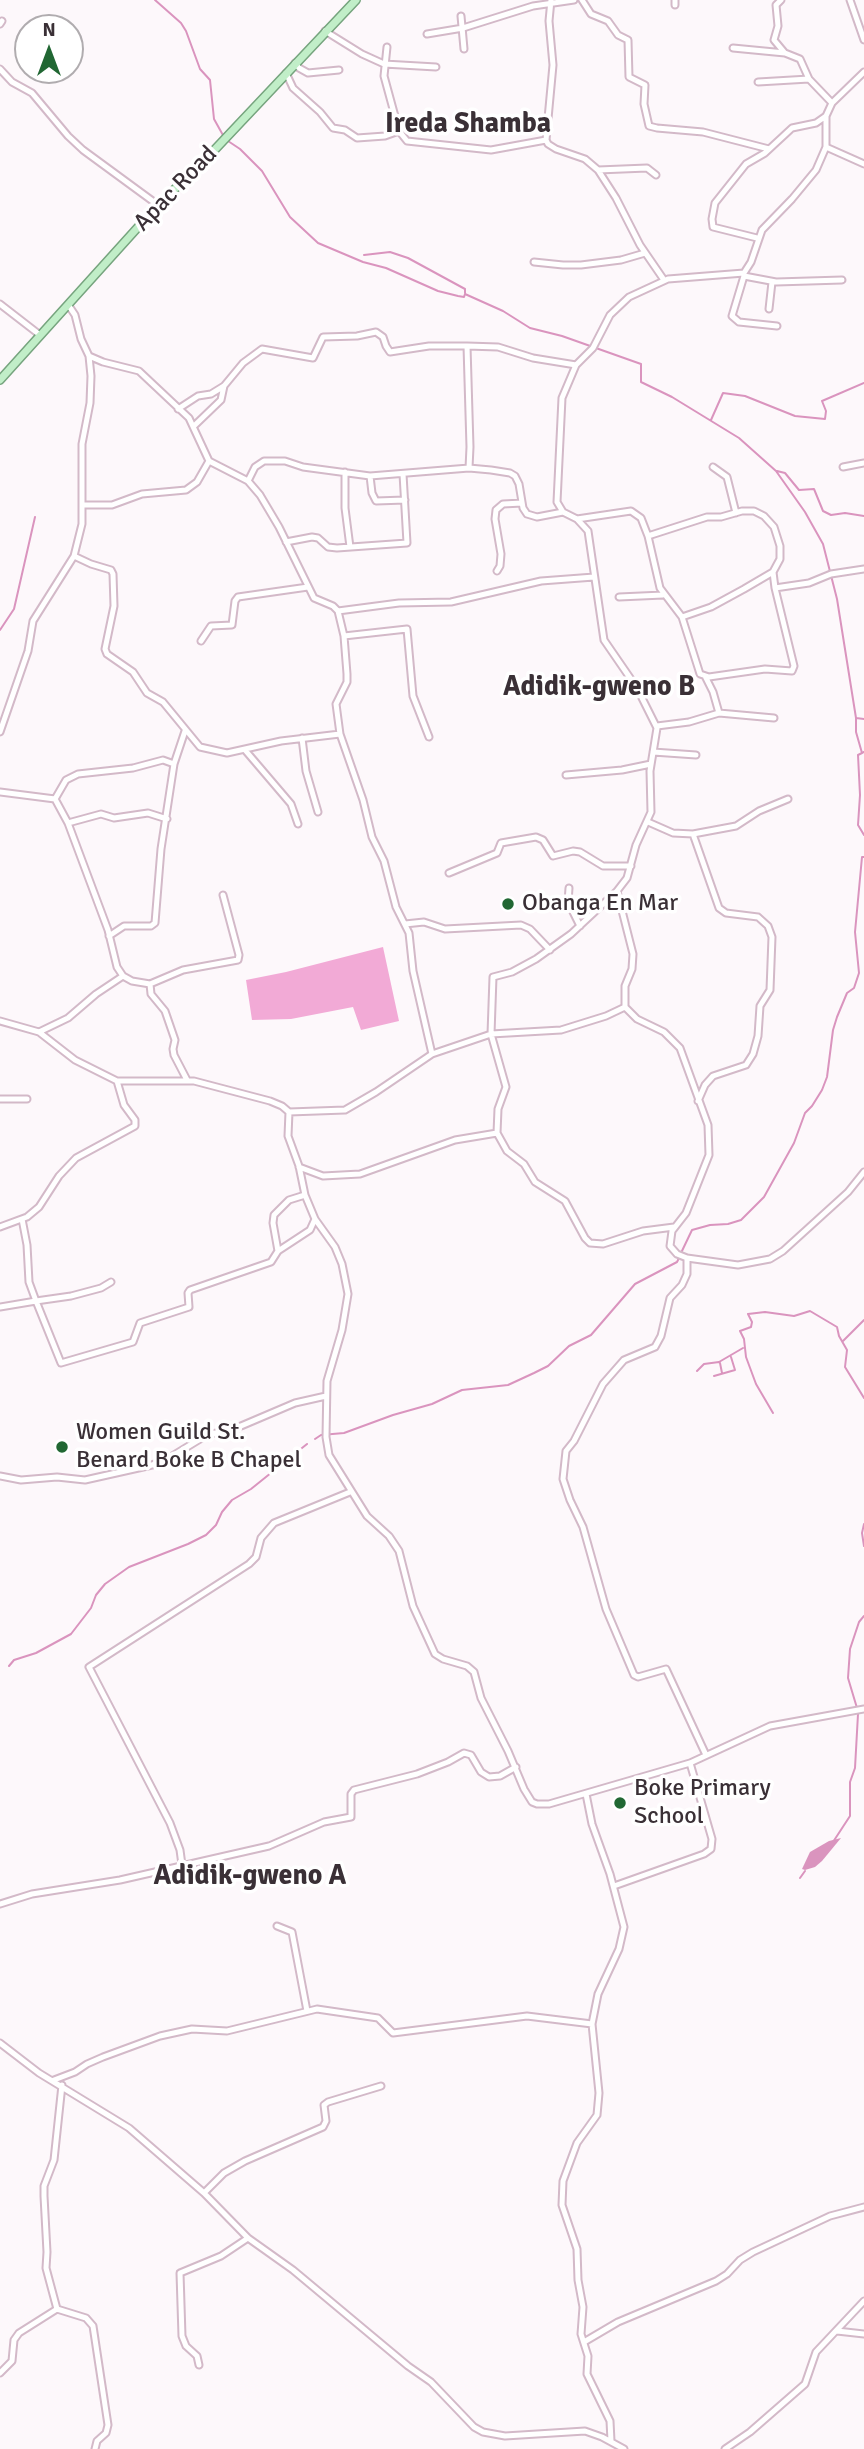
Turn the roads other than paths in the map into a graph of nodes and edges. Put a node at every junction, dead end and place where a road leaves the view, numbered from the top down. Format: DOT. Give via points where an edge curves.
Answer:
graph roads {
  1 [pos="356,0"];
  2 [pos="574,0"];
  3 [pos="582,0"];
  4 [pos="782,0"];
  5 [pos="850,0"];
  6 [pos="550,2"];
  7 [pos="461,16"];
  8 [pos="463,28"];
  9 [pos="325,31"];
  10 [pos="427,34"];
  11 [pos="864,40"];
  12 [pos="387,47"];
  13 [pos="733,48"];
  14 [pos="464,49"];
  15 [pos="785,53"];
  16 [pos="295,63"];
  17 [pos="384,64"];
  18 [pos="436,67"];
  19 [pos="0,69"];
  20 [pos="338,70"];
  21 [pos="864,72"];
  22 [pos="286,73"];
  23 [pos="808,79"];
  24 [pos="856,80"];
  25 [pos="758,82"];
  26 [pos="864,83"];
  27 [pos="832,103"];
  28 [pos="826,116"];
  29 [pos="399,131"];
  30 [pos="546,141"];
  31 [pos="826,147"];
  32 [pos="769,149"];
  33 [pos="864,164"];
  34 [pos="598,170"];
  35 [pos="656,175"];
  36 [pos="158,205"];
  37 [pos="757,238"];
  38 [pos="645,253"];
  39 [pos="534,261"];
  40 [pos="744,274"];
  41 [pos="664,280"];
  42 [pos="842,280"];
  43 [pos="772,282"];
  44 [pos="0,304"];
  45 [pos="69,306"];
  46 [pos="769,309"];
  47 [pos="777,326"];
  48 [pos="40,335"];
  49 [pos="467,346"];
  50 [pos="89,356"];
  51 [pos="576,365"];
  52 [pos="0,380"];
  53 [pos="224,386"];
  54 [pos="178,409"];
  55 [pos="195,425"];
  56 [pos="209,461"];
  57 [pos="864,463"];
  58 [pos="713,467"];
  59 [pos="843,467"];
  60 [pos="468,468"];
  61 [pos="345,472"];
  62 [pos="403,474"];
  63 [pos="370,475"];
  64 [pos="248,481"];
  65 [pos="405,500"];
  66 [pos="522,503"];
  67 [pos="84,505"];
  68 [pos="563,512"];
  69 [pos="736,513"];
  70 [pos="577,519"];
  71 [pos="648,536"];
  72 [pos="286,542"];
  73 [pos="350,547"];
  74 [pos="74,556"];
  75 [pos="864,569"];
  76 [pos="497,571"];
  77 [pos="773,572"];
  78 [pos="594,577"];
  79 [pos="308,587"];
  80 [pos="775,588"];
  81 [pos="663,594"];
  82 [pos="619,597"];
  83 [pos="338,611"];
  84 [pos="682,617"];
  85 [pos="344,636"];
  86 [pos="201,641"];
  87 [pos="705,676"];
  88 [pos="719,713"];
  89 [pos="774,718"];
  90 [pos="657,726"];
  91 [pos="186,731"];
  92 [pos="0,732"];
  93 [pos="340,734"];
  94 [pos="429,737"];
  95 [pos="302,738"];
  96 [pos="245,750"];
  97 [pos="653,752"];
  98 [pos="696,755"];
  99 [pos="174,764"];
  100 [pos="651,764"];
  101 [pos="566,775"];
  102 [pos="0,792"];
  103 [pos="55,799"];
  104 [pos="788,799"];
  105 [pos="318,812"];
  106 [pos="167,819"];
  107 [pos="648,822"];
  108 [pos="68,823"];
  109 [pos="298,824"];
  110 [pos="693,834"];
  111 [pos="631,866"];
  112 [pos="449,873"];
  113 [pos="569,888"];
  114 [pos="617,891"];
  115 [pos="223,895"];
  116 [pos="405,924"];
  117 [pos="580,926"];
  118 [pos="110,936"];
  119 [pos="550,950"];
  120 [pos="123,976"];
  121 [pos="150,984"];
  122 [pos="625,1007"];
  123 [pos="0,1021"];
  124 [pos="39,1032"];
  125 [pos="491,1034"];
  126 [pos="432,1054"];
  127 [pos="117,1080"];
  128 [pos="187,1080"];
  129 [pos="0,1099"];
  130 [pos="27,1099"];
  131 [pos="698,1101"];
  132 [pos="289,1112"];
  133 [pos="497,1133"];
  134 [pos="299,1167"];
  135 [pos="864,1172"];
  136 [pos="305,1195"];
  137 [pos="22,1219"];
  138 [pos="315,1219"];
  139 [pos="0,1227"];
  140 [pos="674,1227"];
  141 [pos="278,1251"];
  142 [pos="687,1258"];
  143 [pos="111,1282"];
  144 [pos="36,1301"];
  145 [pos="0,1307"];
  146 [pos="326,1396"];
  147 [pos="0,1476"];
  148 [pos="350,1492"];
  149 [pos="864,1709"];
  150 [pos="706,1755"];
  151 [pos="690,1763"];
  152 [pos="516,1767"];
  153 [pos="586,1794"];
  154 [pos="183,1865"];
  155 [pos="614,1886"];
  156 [pos="0,1904"];
  157 [pos="277,1926"];
  158 [pos="307,2011"];
  159 [pos="592,2024"];
  160 [pos="0,2043"];
  161 [pos="54,2080"];
  162 [pos="62,2085"];
  163 [pos="381,2086"];
  164 [pos="204,2193"];
  165 [pos="864,2207"];
  166 [pos="248,2238"];
  167 [pos="864,2301"];
  168 [pos="57,2309"];
  169 [pos="837,2330"];
  170 [pos="864,2334"];
  171 [pos="584,2342"];
  172 [pos="199,2365"];
  173 [pos="0,2373"];
  174 [pos="611,2441"];
  175 [pos="95,2449"];
  176 [pos="624,2449"];
  177 [pos="725,2449"];
  1 -- 9 [label="main road, Apac Road"];
  2 -- 6 [label="street"];
  3 -- 32 [label="street" via="591,13 608,21 628,40 629,77 645,85 649,126 704,132"];
  4 -- 15 [label="street" via="776,5 774,40"];
  5 -- 11 [label="street"];
  6 -- 8 [label="street"];
  6 -- 30 [label="street" via="553,65"];
  7 -- 8 [label="street"];
  8 -- 10 [label="street"];
  8 -- 14 [label="street"];
  9 -- 16 [label="main road, Apac Road"];
  9 -- 17 [label="street"];
  12 -- 17 [label="street"];
  13 -- 15 [label="street"];
  15 -- 23 [label="street" via="800,59"];
  16 -- 20 [label="street" via="308,73"];
  16 -- 22 [label="main road, Apac Road"];
  17 -- 18 [label="street"];
  17 -- 29 [label="street"];
  19 -- 36 [label="street" via="32,93 83,150"];
  21 -- 24 [label="street"];
  22 -- 29 [label="street" via="293,89 333,128 357,138"];
  22 -- 36 [label="main road, Apac Road"];
  23 -- 25 [label="street"];
  23 -- 27 [label="street"];
  24 -- 26 [label="street"];
  24 -- 27 [label="street"];
  27 -- 28 [label="street"];
  28 -- 31 [label="street"];
  28 -- 32 [label="street" via="792,128"];
  29 -- 30 [label="street" via="407,141 478,150"];
  30 -- 34 [label="street" via="586,159"];
  31 -- 33 [label="street"];
  31 -- 37 [label="street" via="811,176"];
  32 -- 37 [label="street" via="746,164 720,195 712,219 715,228"];
  34 -- 35 [label="street" via="647,168"];
  34 -- 38 [label="street"];
  36 -- 45 [label="main road, Apac Road"];
  37 -- 40 [label="street"];
  38 -- 39 [label="street" via="581,265"];
  38 -- 41 [label="street"];
  40 -- 41 [label="street"];
  40 -- 43 [label="street"];
  40 -- 47 [label="street" via="732,316 739,322"];
  41 -- 51 [label="street" via="615,309 593,348"];
  42 -- 43 [label="street"];
  43 -- 46 [label="street"];
  44 -- 48 [label="street"];
  45 -- 48 [label="main road, Apac Road"];
  45 -- 50 [label="street"];
  48 -- 52 [label="main road, Apac Road"];
  49 -- 51 [label="street" via="498,347"];
  49 -- 53 [label="street" via="390,352 379,332 323,337 313,358 260,350"];
  49 -- 60 [label="street"];
  50 -- 54 [label="street" via="139,371"];
  50 -- 67 [label="street" via="90,403 82,444"];
  51 -- 68 [label="street" via="562,398 556,496"];
  53 -- 54 [label="street"];
  53 -- 55 [label="street" via="222,400"];
  54 -- 55 [label="street"];
  55 -- 56 [label="street"];
  56 -- 64 [label="street"];
  56 -- 67 [label="street" via="197,482 186,489 142,494 112,505"];
  57 -- 59 [label="street"];
  58 -- 69 [label="street" via="727,477"];
  60 -- 62 [label="street"];
  60 -- 66 [label="street" via="515,476"];
  61 -- 63 [label="street"];
  61 -- 64 [label="street" via="264,461"];
  61 -- 73 [label="street"];
  62 -- 63 [label="street"];
  62 -- 65 [label="street"];
  63 -- 65 [label="street" via="376,501"];
  64 -- 72 [label="street"];
  65 -- 73 [label="street" via="407,543"];
  66 -- 68 [label="street" via="531,516"];
  66 -- 76 [label="street" via="503,504 496,510 501,554"];
  67 -- 74 [label="street"];
  68 -- 70 [label="street"];
  69 -- 71 [label="street"];
  69 -- 77 [label="street" via="754,511 774,527 781,553"];
  70 -- 71 [label="street" via="631,511 641,518"];
  70 -- 78 [label="street" via="590,535"];
  71 -- 81 [label="street"];
  72 -- 73 [label="street" via="312,537 331,548"];
  72 -- 79 [label="street"];
  74 -- 91 [label="street" via="113,574 107,654 133,672 147,693 163,702"];
  74 -- 92 [label="street" via="33,621 29,651"];
  75 -- 80 [label="street"];
  77 -- 80 [label="street"];
  77 -- 84 [label="street" via="711,607"];
  78 -- 83 [label="street" via="541,580 448,603 399,603"];
  78 -- 90 [label="street" via="604,640"];
  79 -- 83 [label="street" via="316,600"];
  79 -- 86 [label="street" via="238,597 232,625 211,626"];
  80 -- 87 [label="street" via="793,670"];
  81 -- 82 [label="street"];
  81 -- 84 [label="street"];
  83 -- 85 [label="street"];
  84 -- 87 [label="street" via="700,674"];
  85 -- 93 [label="street" via="347,682 336,704"];
  85 -- 94 [label="street" via="407,629 413,696"];
  87 -- 88 [label="street"];
  88 -- 89 [label="street"];
  88 -- 90 [label="street"];
  90 -- 97 [label="street"];
  91 -- 96 [label="street" via="207,749"];
  91 -- 99 [label="street"];
  93 -- 95 [label="street"];
  93 -- 116 [label="street"];
  95 -- 96 [label="street"];
  95 -- 105 [label="street"];
  96 -- 109 [label="street" via="290,804"];
  97 -- 98 [label="street"];
  97 -- 100 [label="street"];
  99 -- 103 [label="street" via="163,760 78,774 66,780"];
  99 -- 106 [label="street"];
  100 -- 101 [label="street"];
  100 -- 107 [label="street"];
  102 -- 103 [label="street"];
  103 -- 108 [label="street"];
  104 -- 110 [label="street" via="736,827"];
  106 -- 108 [label="street" via="148,813 119,818 101,814"];
  106 -- 118 [label="street" via="155,923 124,926"];
  107 -- 110 [label="street" via="681,835"];
  107 -- 111 [label="street"];
  108 -- 118 [label="street"];
  110 -- 131 [label="street" via="719,908 762,920 771,932 773,946 770,990 760,1006 751,1059 713,1076"];
  111 -- 112 [label="street" via="603,866 573,851 553,856 536,837 501,843 497,853"];
  111 -- 114 [label="street"];
  113 -- 117 [label="street" via="568,902"];
  114 -- 117 [label="street"];
  114 -- 122 [label="street" via="634,954 624,991"];
  115 -- 121 [label="street" via="238,960 183,970"];
  116 -- 119 [label="street" via="424,922 445,929 521,925"];
  116 -- 126 [label="street"];
  117 -- 119 [label="street"];
  118 -- 120 [label="street"];
  119 -- 125 [label="street" via="512,972 493,977"];
  120 -- 121 [label="street"];
  120 -- 124 [label="street" via="68,1018"];
  121 -- 128 [label="street" via="151,994 165,1011 175,1040 174,1055"];
  122 -- 125 [label="street" via="561,1030"];
  122 -- 131 [label="street" via="677,1045"];
  123 -- 124 [label="street"];
  124 -- 127 [label="street" via="75,1060"];
  125 -- 126 [label="street"];
  125 -- 133 [label="street" via="505,1081"];
  126 -- 132 [label="street" via="345,1110"];
  127 -- 128 [label="street"];
  127 -- 137 [label="street" via="136,1125 76,1158 39,1207"];
  128 -- 132 [label="street" via="260,1097"];
  129 -- 130 [label="street"];
  131 -- 140 [label="street" via="709,1128 708,1161 686,1213"];
  132 -- 134 [label="street" via="288,1136"];
  133 -- 134 [label="street" via="455,1139 360,1174 323,1176"];
  133 -- 140 [label="street" via="535,1182 565,1201 590,1243"];
  134 -- 136 [label="street"];
  135 -- 142 [label="street" via="848,1192 770,1259 738,1265"];
  136 -- 138 [label="street"];
  136 -- 141 [label="street" via="289,1200 274,1215"];
  137 -- 139 [label="street"];
  137 -- 144 [label="street"];
  138 -- 141 [label="street" via="305,1234"];
  138 -- 146 [label="street" via="335,1247 348,1294"];
  140 -- 142 [label="street" via="670,1246"];
  141 -- 144 [label="street" via="271,1262 190,1290 189,1307 140,1323 133,1342 61,1363"];
  142 -- 150 [label="street" via="685,1280 670,1298 658,1344 624,1360 603,1384 566,1451 562,1471 606,1609 634,1675 666,1669"];
  143 -- 144 [label="street" via="71,1296"];
  144 -- 145 [label="street"];
  146 -- 147 [label="street" via="205,1436 152,1465 85,1480"];
  146 -- 148 [label="street" via="326,1447"];
  148 -- 152 [label="street" via="399,1551 413,1606 435,1654 474,1672 481,1698"];
  148 -- 154 [label="street" via="274,1523 261,1538 250,1564 89,1667 170,1823"];
  149 -- 150 [label="street" via="770,1726"];
  150 -- 151 [label="street"];
  151 -- 153 [label="street"];
  151 -- 155 [label="street" via="711,1849"];
  152 -- 153 [label="street" via="524,1790 537,1804"];
  152 -- 154 [label="street" via="489,1777 464,1753 418,1774 352,1791 351,1817 324,1822 269,1846"];
  153 -- 155 [label="street"];
  154 -- 156 [label="street"];
  155 -- 159 [label="street" via="624,1933 598,1994"];
  157 -- 158 [label="street" via="292,1932"];
  158 -- 159 [label="street" via="327,2009 378,2018 393,2033 527,2016"];
  158 -- 161 [label="street" via="227,2031 192,2029 160,2036"];
  159 -- 171 [label="street" via="597,2115 577,2143 563,2180 562,2205 577,2249"];
  160 -- 161 [label="street"];
  161 -- 162 [label="street"];
  162 -- 164 [label="street" via="129,2128"];
  162 -- 168 [label="street" via="54,2160 44,2186 46,2268"];
  163 -- 164 [label="street" via="328,2102 323,2127 246,2161"];
  164 -- 166 [label="street"];
  165 -- 171 [label="street" via="830,2216 753,2252 716,2281 618,2322"];
  166 -- 172 [label="street" via="221,2256 180,2273 183,2336"];
  166 -- 174 [label="street" via="431,2382 478,2429 505,2436 585,2431"];
  167 -- 169 [label="street"];
  168 -- 173 [label="street" via="19,2333 12,2361"];
  168 -- 175 [label="street" via="86,2318 93,2326 108,2425"];
  169 -- 170 [label="street"];
  169 -- 177 [label="street" via="816,2352 799,2390"];
  171 -- 174 [label="street" via="587,2374 610,2421"];
  174 -- 176 [label="street"];
}
